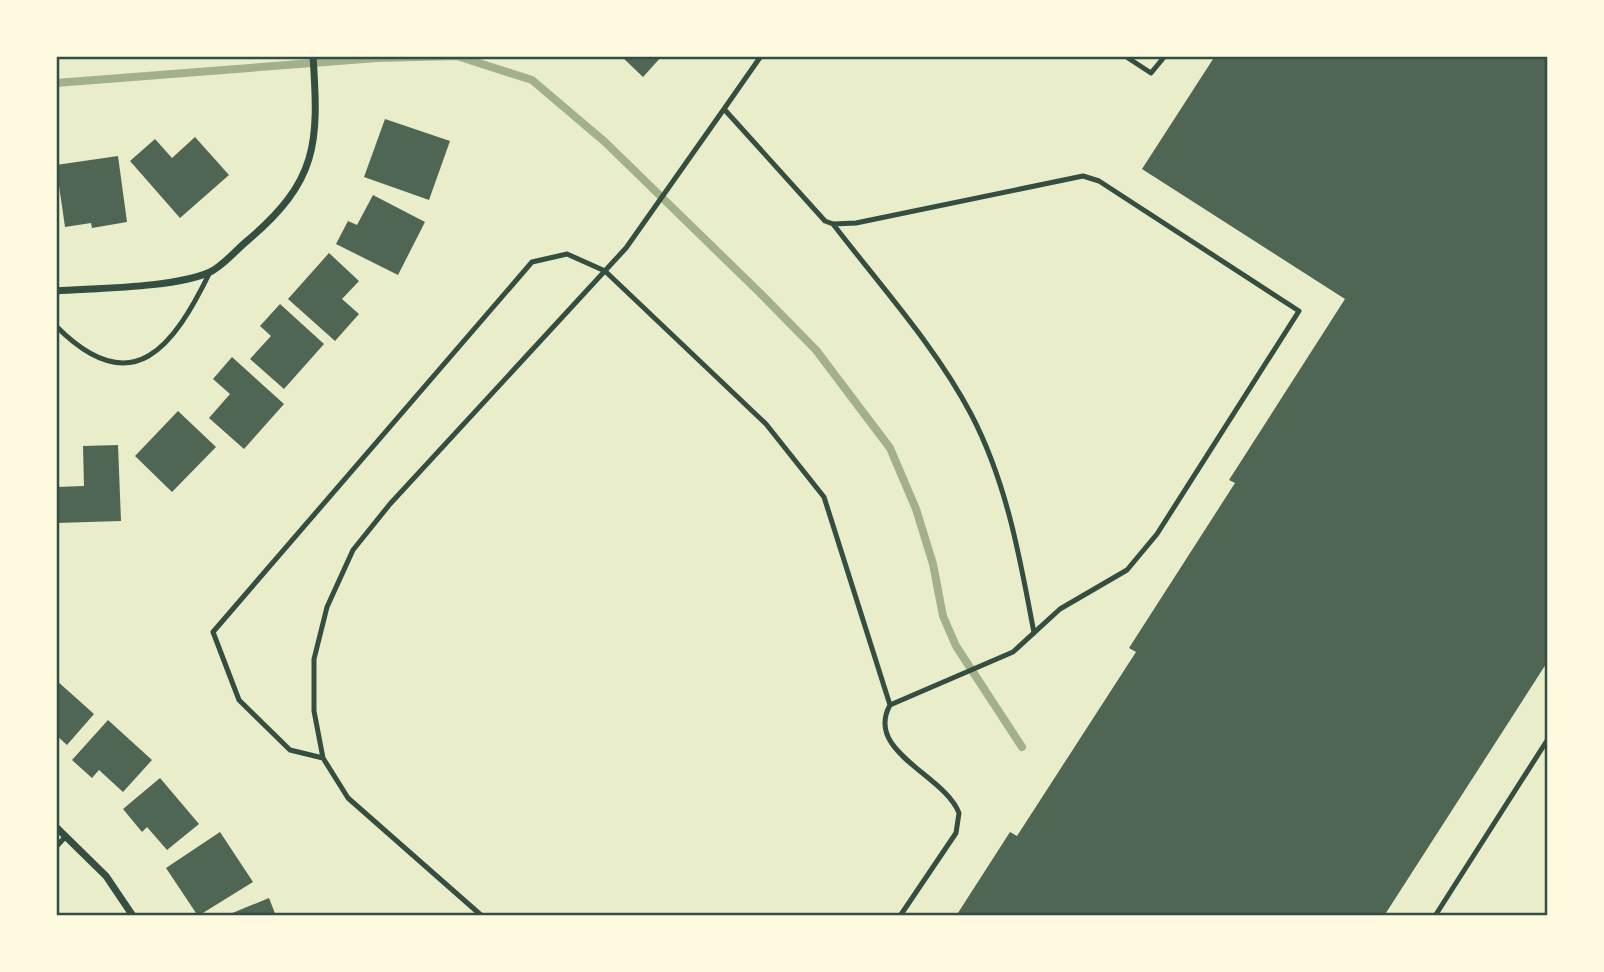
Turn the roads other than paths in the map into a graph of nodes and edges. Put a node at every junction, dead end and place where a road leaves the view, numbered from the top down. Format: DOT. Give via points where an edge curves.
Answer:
graph roads {
  1 [pos="313,56"];
  2 [pos="761,56"];
  3 [pos="1125,56"];
  4 [pos="1165,56"];
  5 [pos="724,109"];
  6 [pos="833,224"];
  7 [pos="605,271"];
  8 [pos="210,272"];
  9 [pos="56,290"];
  10 [pos="56,326"];
  11 [pos="1034,633"];
  12 [pos="890,705"];
  13 [pos="1548,739"];
  14 [pos="323,758"];
  15 [pos="56,827"];
  16 [pos="66,836"];
  17 [pos="56,847"];
  18 [pos="133,916"];
  19 [pos="482,916"];
  20 [pos="900,916"];
  21 [pos="1435,916"];
  1 -- 8 [label="street" via="316,133 306,169 278,214"];
  2 -- 5 [label="lane"];
  3 -- 4 [label="lane" via="1151,73"];
  5 -- 6 [label="lane" via="820,218"];
  5 -- 7 [label="lane"];
  6 -- 11 [label="lane" via="924,342 971,414 1010,511"];
  6 -- 11 [label="lane" via="1083,176 1099,181 1299,312 1138,559 1116,579 1060,608"];
  7 -- 12 [label="lane" via="766,424 824,497"];
  7 -- 14 [label="lane" via="353,550 327,607 314,659 314,711"];
  7 -- 14 [label="lane" via="567,254 532,262 213,632 239,700 290,750"];
  8 -- 9 [label="street" via="156,283"];
  8 -- 10 [label="lane" via="189,315 147,359 122,365 97,359"];
  11 -- 12 [label="lane" via="1013,653"];
  12 -- 20 [label="lane" via="884,725 890,743 948,794 959,813 956,833"];
  13 -- 21 [label="lane"];
  14 -- 19 [label="lane" via="348,798"];
  15 -- 16 [label="street"];
  16 -- 17 [label="lane"];
  16 -- 18 [label="street" via="106,876"];
}
